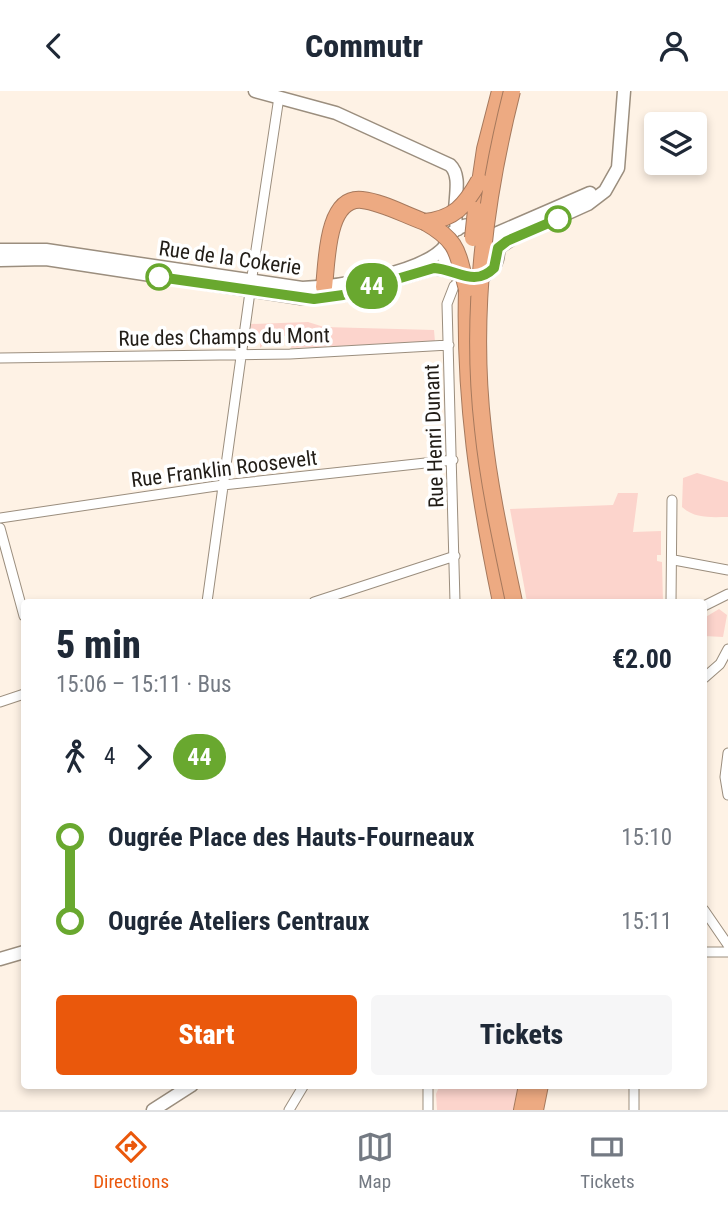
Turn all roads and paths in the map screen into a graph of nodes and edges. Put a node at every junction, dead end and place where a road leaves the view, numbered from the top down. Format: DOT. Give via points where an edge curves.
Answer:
graph roads {
  1 [pos="255,91"];
  2 [pos="500,91"];
  3 [pos="512,91"];
  4 [pos="624,91"];
  5 [pos="279,97"];
  6 [pos="616,161"];
  7 [pos="479,181"];
  8 [pos="425,222"];
  9 [pos="458,229"];
  10 [pos="493,235"];
  11 [pos="446,245"];
  12 [pos="498,248"];
  13 [pos="0,250"];
  14 [pos="0,260"];
  15 [pos="452,271"];
  16 [pos="466,283"];
  17 [pos="250,287"];
  18 [pos="324,287"];
  19 [pos="449,345"];
  20 [pos="241,355"];
  21 [pos="0,358"];
  22 [pos="453,460"];
  23 [pos="223,485"];
  24 [pos="672,500"];
  25 [pos="0,518"];
  26 [pos="0,528"];
  27 [pos="455,556"];
  28 [pos="674,560"];
  29 [pos="728,570"];
  30 [pos="728,594"];
  31 [pos="207,599"];
  32 [pos="323,599"];
  33 [pos="455,599"];
  34 [pos="500,599"];
  35 [pos="513,599"];
  36 [pos="671,599"];
  37 [pos="707,604"];
  38 [pos="21,605"];
  39 [pos="728,649"];
  40 [pos="707,675"];
  41 [pos="21,695"];
  42 [pos="0,702"];
  43 [pos="728,753"];
  44 [pos="728,795"];
  45 [pos="707,914"];
  46 [pos="728,945"];
  47 [pos="707,952"];
  48 [pos="728,952"];
  49 [pos="21,953"];
  50 [pos="0,959"];
  51 [pos="186,1089"];
  52 [pos="301,1089"];
  53 [pos="428,1089"];
  54 [pos="526,1089"];
  55 [pos="539,1089"];
  56 [pos="634,1089"];
  57 [pos="153,1110"];
  58 [pos="289,1110"];
  59 [pos="428,1110"];
  60 [pos="522,1110"];
  61 [pos="535,1110"];
  62 [pos="634,1110"];
  1 -- 5 [label="main road"];
  2 -- 7 [label="highway"];
  3 -- 35 [label="highway, bridge" via="484,237 478,337 489,480"];
  4 -- 6 [label="main road"];
  5 -- 9 [label="main road" via="336,113 450,165 456,174 454,218"];
  5 -- 17 [label="street"];
  6 -- 10 [label="main road" via="586,196"];
  6 -- 12 [label="main road" via="617,175 598,197"];
  7 -- 8 [label="highway, bridge" via="453,216"];
  7 -- 16 [label="highway, bridge"];
  8 -- 16 [label="highway, bridge" via="453,242"];
  8 -- 18 [label="highway" via="371,202 353,201 336,213"];
  9 -- 10 [label="main road" via="479,226"];
  9 -- 11 [label="main road"];
  10 -- 12 [label="main road"];
  11 -- 15 [label="main road" via="445,259"];
  11 -- 18 [label="main road, Rue de la Cokerie" via="427,261"];
  12 -- 16 [label="main road" via="490,272"];
  13 -- 17 [label="main road, Rue de la Cokerie" via="46,250"];
  14 -- 17 [label="main road, Rue de la Cokerie" via="46,260"];
  15 -- 16 [label="main road"];
  15 -- 17 [label="main road, Rue de la Cokerie" via="426,270 329,297 301,298"];
  16 -- 19 [label="street, Rue Henri Dunant" via="448,294"];
  16 -- 34 [label="highway" via="470,428"];
  17 -- 18 [label="main road, Rue de la Cokerie"];
  17 -- 20 [label="street"];
  19 -- 20 [label="street, Rue des Champs du Mont"];
  19 -- 22 [label="street, Rue Henri Dunant"];
  20 -- 21 [label="street, Rue des Champs du Mont"];
  20 -- 23 [label="street"];
  22 -- 23 [label="street, Rue Franklin Roosevelt"];
  22 -- 27 [label="street, Rue Henri Dunant"];
  23 -- 25 [label="street, Rue Franklin Roosevelt"];
  23 -- 31 [label="street"];
  24 -- 28 [label="street"];
  26 -- 38 [label="street"];
  27 -- 32 [label="street"];
  27 -- 33 [label="street, Rue Henri Dunant"];
  28 -- 29 [label="street"];
  28 -- 36 [label="street"];
  30 -- 37 [label="street"];
  39 -- 40 [label="street"];
  41 -- 42 [label="street"];
  43 -- 44 [label="street" via="724,777"];
  45 -- 46 [label="street"];
  47 -- 48 [label="street"];
  49 -- 50 [label="main road"];
  51 -- 57 [label="main road"];
  52 -- 58 [label="street"];
  53 -- 59 [label="street"];
  54 -- 60 [label="highway"];
  55 -- 61 [label="highway"];
  56 -- 62 [label="street"];
}
